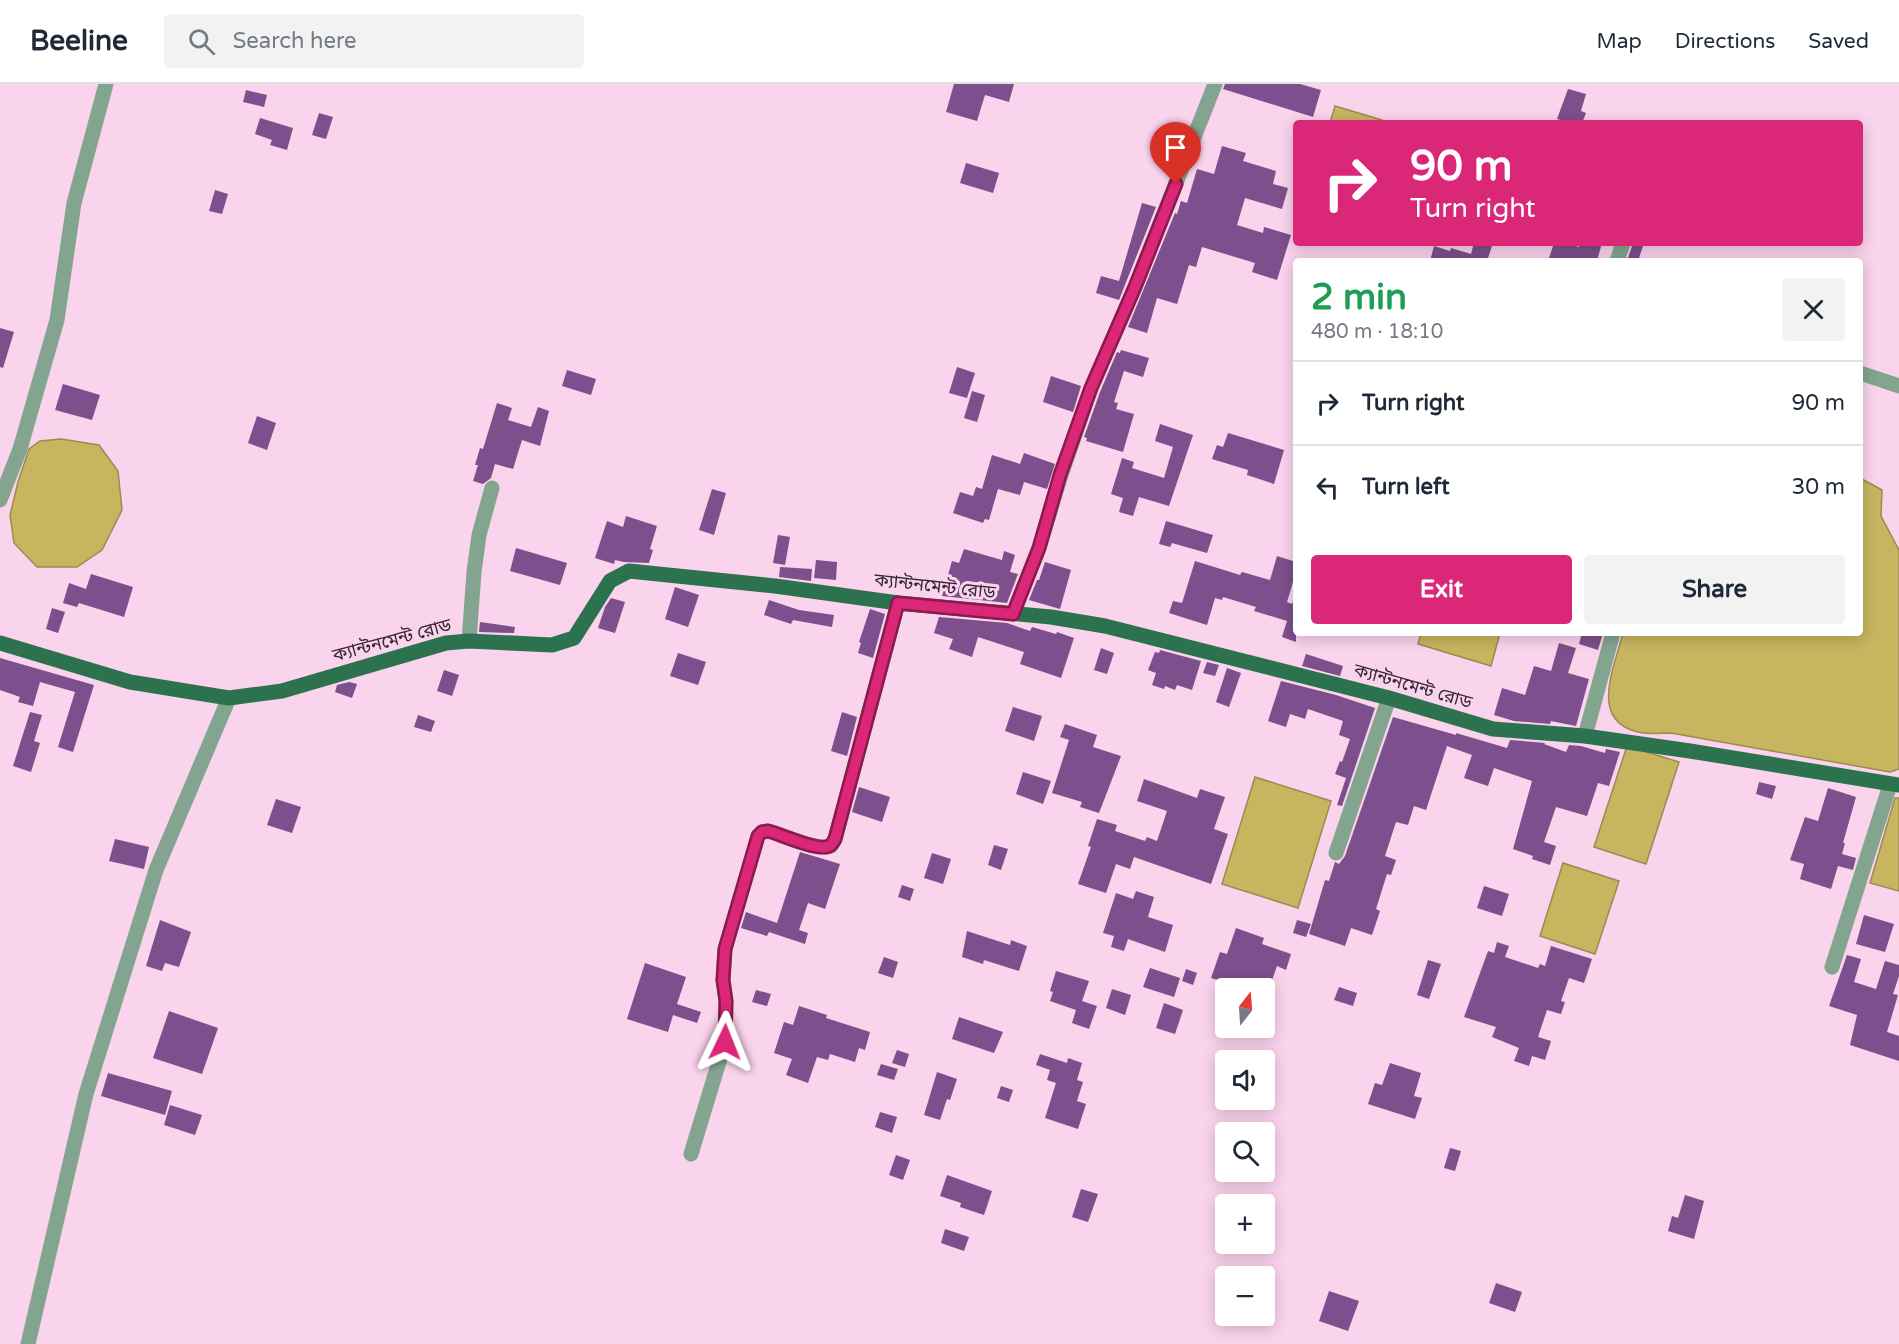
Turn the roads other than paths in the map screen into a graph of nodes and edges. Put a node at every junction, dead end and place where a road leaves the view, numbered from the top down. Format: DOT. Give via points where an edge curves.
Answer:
graph roads {
  1 [pos="106,84"];
  2 [pos="1215,84"];
  3 [pos="1863,374"];
  4 [pos="1899,386"];
  5 [pos="492,488"];
  6 [pos="0,500"];
  7 [pos="898,603"];
  8 [pos="1013,614"];
  9 [pos="1612,636"];
  10 [pos="470,640"];
  11 [pos="0,643"];
  12 [pos="230,698"];
  13 [pos="1389,698"];
  14 [pos="1585,736"];
  15 [pos="1894,785"];
  16 [pos="1336,853"];
  17 [pos="1832,967"];
  18 [pos="691,1154"];
  19 [pos="28,1344"];
  1 -- 6 [label="street" via="74,203 57,320 20,449"];
  2 -- 8 [label="street" via="1091,388 1039,548"];
  3 -- 4 [label="street"];
  5 -- 10 [label="street" via="474,572"];
  7 -- 8 [label="main road, ক্যান্টনমেন্ট রোড"];
  7 -- 10 [label="main road, ক্যান্টনমেন্ট রোড" via="630,571 610,581 573,638 552,645"];
  7 -- 18 [label="street" via="831,846 816,846 768,831 758,836 725,949 725,1042"];
  8 -- 13 [label="main road, ক্যান্টনমেন্ট রোড" via="1105,626"];
  9 -- 14 [label="street"];
  10 -- 12 [label="main road, ক্যান্টনমেন্ট রোড" via="446,643 282,691"];
  11 -- 12 [label="main road, ক্যান্টনমেন্ট রোড" via="130,682"];
  12 -- 19 [label="street" via="156,870 86,1094"];
  13 -- 14 [label="main road, ক্যান্টনমেন্ট রোড" via="1493,729"];
  13 -- 16 [label="street"];
  14 -- 15 [label="main road, ক্যান্টনমেন্ট রোড"];
  15 -- 17 [label="street"];
}
